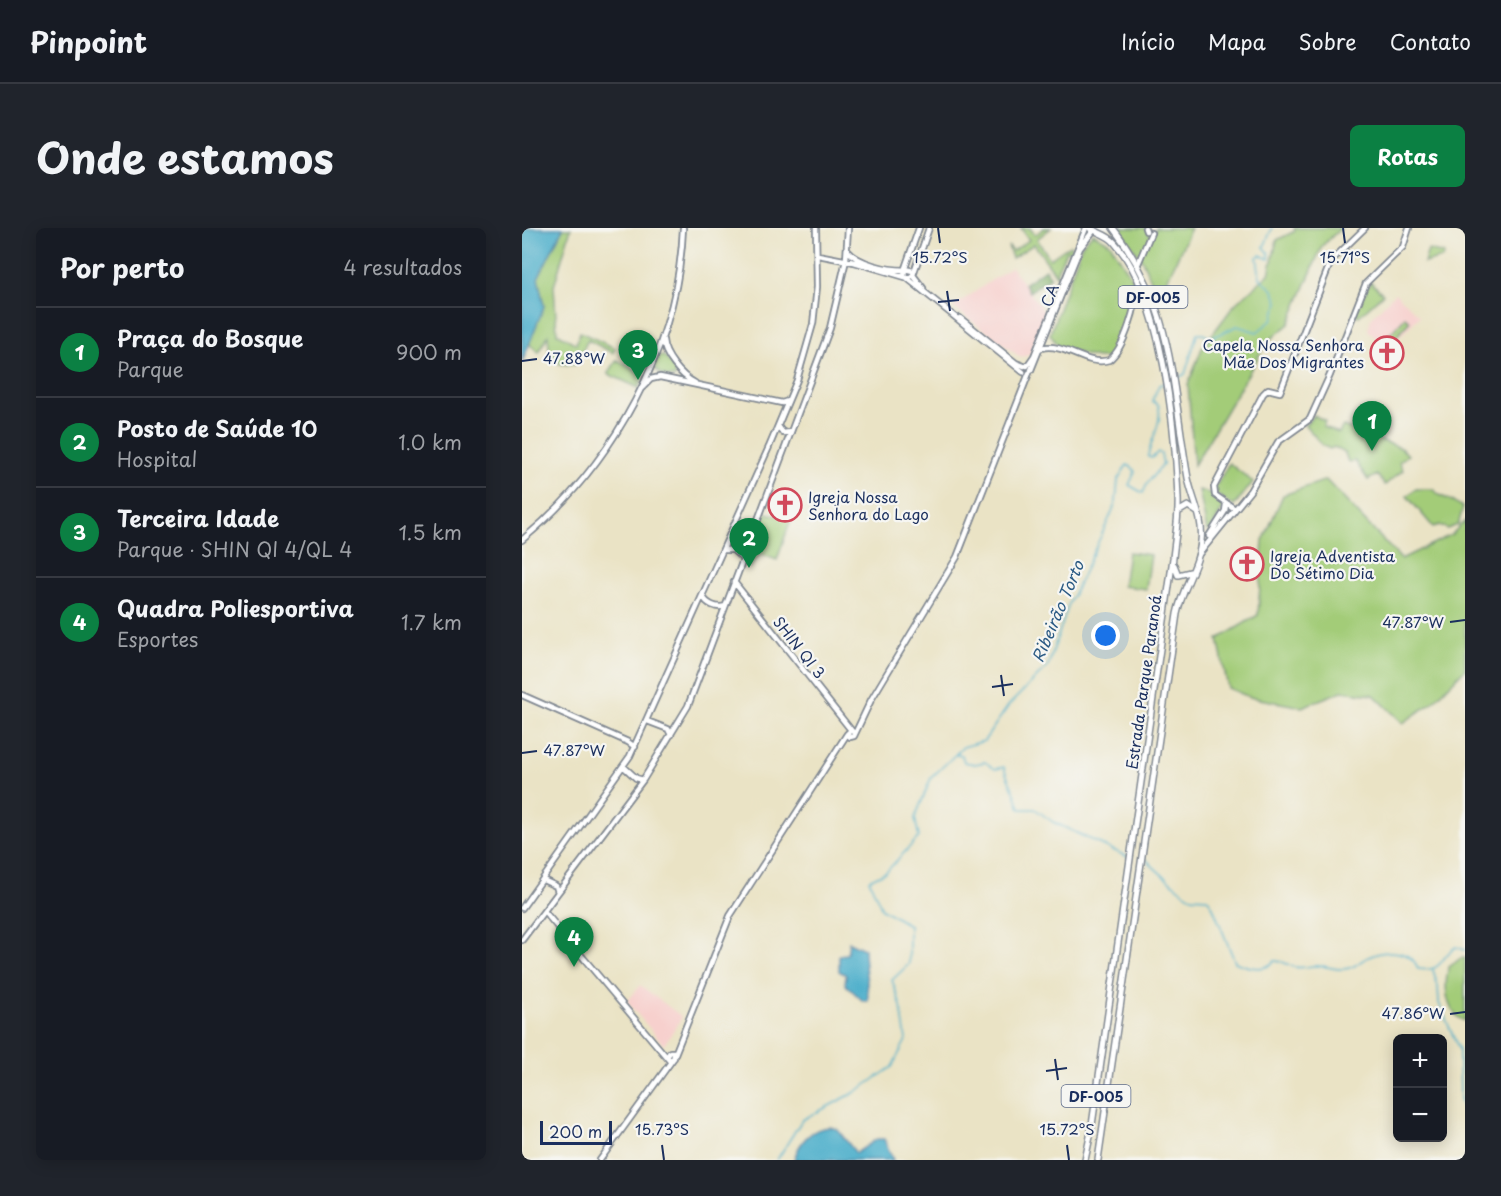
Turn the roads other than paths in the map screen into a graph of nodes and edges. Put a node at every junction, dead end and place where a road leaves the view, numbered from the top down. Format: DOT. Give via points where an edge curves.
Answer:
graph roads {
  1 [pos="683,228"];
  2 [pos="816,228"];
  3 [pos="848,228"];
  4 [pos="919,228"];
  5 [pos="929,228"];
  6 [pos="1086,228"];
  7 [pos="1112,228"];
  8 [pos="1365,228"];
  9 [pos="1409,228"];
  10 [pos="1092,229"];
  11 [pos="1149,229"];
  12 [pos="1103,234"];
  13 [pos="1129,249"];
  14 [pos="847,250"];
  15 [pos="1142,251"];
  16 [pos="818,255"];
  17 [pos="846,260"];
  18 [pos="854,262"];
  19 [pos="1138,264"];
  20 [pos="844,268"];
  21 [pos="905,269"];
  22 [pos="913,273"];
  23 [pos="906,278"];
  24 [pos="1139,283"];
  25 [pos="1148,302"];
  26 [pos="1136,303"];
  27 [pos="1047,334"];
  28 [pos="663,338"];
  29 [pos="1057,347"];
  30 [pos="1041,348"];
  31 [pos="656,354"];
  32 [pos="669,355"];
  33 [pos="651,366"];
  34 [pos="679,370"];
  35 [pos="1026,370"];
  36 [pos="666,378"];
  37 [pos="673,379"];
  38 [pos="797,380"];
  39 [pos="700,385"];
  40 [pos="808,386"];
  41 [pos="640,390"];
  42 [pos="784,406"];
  43 [pos="778,426"];
  44 [pos="791,432"];
  45 [pos="1226,504"];
  46 [pos="1235,509"];
  47 [pos="1178,513"];
  48 [pos="1198,514"];
  49 [pos="1202,526"];
  50 [pos="1212,535"];
  51 [pos="522,540"];
  52 [pos="722,550"];
  53 [pos="1199,554"];
  54 [pos="1173,558"];
  55 [pos="743,559"];
  56 [pos="1193,568"];
  57 [pos="733,585"];
  58 [pos="703,596"];
  59 [pos="726,605"];
  60 [pos="522,695"];
  61 [pos="1153,696"];
  62 [pos="1164,700"];
  63 [pos="646,722"];
  64 [pos="850,733"];
  65 [pos="671,738"];
  66 [pos="636,745"];
  67 [pos="623,766"];
  68 [pos="643,780"];
  69 [pos="1139,796"];
  70 [pos="1149,800"];
  71 [pos="542,880"];
  72 [pos="558,892"];
  73 [pos="522,908"];
  74 [pos="543,913"];
  75 [pos="525,933"];
  76 [pos="522,940"];
  77 [pos="1118,942"];
  78 [pos="1130,944"];
  79 [pos="1105,1032"];
  80 [pos="1116,1038"];
  81 [pos="671,1055"];
  82 [pos="600,1160"];
  83 [pos="1085,1160"];
  84 [pos="1098,1160"];
  1 -- 28 [label="street"];
  2 -- 16 [label="street"];
  3 -- 14 [label="street"];
  4 -- 21 [label="street"];
  5 -- 22 [label="street"];
  6 -- 35 [label="street, CA"];
  7 -- 12 [label="main road"];
  7 -- 13 [label="main road, Estrada Parque Paranoá / DF-005"];
  8 -- 45 [label="street" via="1333,259 1280,392 1268,389 1263,394 1215,484 1214,493"];
  9 -- 46 [label="street" via="1403,247 1366,283 1310,419 1278,442"];
  10 -- 12 [label="main road, Estrada Parque Paranoá / DF-005"];
  10 -- 27 [label="street, CA" via="1077,255"];
  11 -- 15 [label="street"];
  12 -- 24 [label="main road, Estrada Parque Paranoá / DF-005" via="1115,243"];
  13 -- 15 [label="street"];
  13 -- 19 [label="main road, Estrada Parque Paranoá / DF-005"];
  14 -- 17 [label="street"];
  14 -- 21 [label="street" via="855,258 882,267"];
  15 -- 19 [label="street"];
  16 -- 17 [label="street"];
  16 -- 38 [label="street" via="813,324"];
  17 -- 18 [label="street"];
  17 -- 20 [label="street"];
  18 -- 20 [label="street"];
  18 -- 23 [label="street"];
  19 -- 48 [label="main road, Estrada Parque Paranoá / DF-005" via="1162,319"];
  20 -- 40 [label="street" via="830,328"];
  21 -- 22 [label="street"];
  21 -- 23 [label="street"];
  22 -- 23 [label="street"];
  22 -- 35 [label="street" via="919,285"];
  23 -- 35 [label="street"];
  24 -- 25 [label="main road, Estrada Parque Paranoá / DF-005"];
  24 -- 26 [label="street"];
  25 -- 26 [label="street"];
  25 -- 47 [label="main road, Estrada Parque Paranoá / DF-005" via="1165,375"];
  26 -- 29 [label="street" via="1119,349 1109,360 1096,361"];
  27 -- 29 [label="street"];
  27 -- 30 [label="street, CA"];
  28 -- 31 [label="street"];
  28 -- 32 [label="street"];
  29 -- 30 [label="street"];
  30 -- 35 [label="street, CA"];
  31 -- 32 [label="street"];
  31 -- 33 [label="street"];
  32 -- 34 [label="street"];
  33 -- 36 [label="street"];
  33 -- 41 [label="street"];
  34 -- 37 [label="street"];
  34 -- 39 [label="street"];
  35 -- 64 [label="street" via="1023,388 957,557"];
  36 -- 37 [label="street"];
  36 -- 41 [label="street" via="651,379"];
  37 -- 39 [label="street"];
  38 -- 40 [label="street" via="805,379"];
  38 -- 42 [label="street"];
  39 -- 42 [label="street"];
  40 -- 44 [label="street"];
  41 -- 51 [label="street" via="593,468"];
  42 -- 43 [label="street"];
  43 -- 44 [label="street" via="783,433"];
  43 -- 52 [label="street"];
  44 -- 55 [label="street"];
  45 -- 46 [label="street"];
  45 -- 50 [label="street"];
  46 -- 50 [label="street"];
  47 -- 48 [label="main road" via="1188,506"];
  47 -- 54 [label="main road, Estrada Parque Paranoá / DF-005"];
  48 -- 49 [label="main road, Estrada Parque Paranoá / DF-005"];
  49 -- 50 [label="street"];
  49 -- 53 [label="main road, Estrada Parque Paranoá / DF-005"];
  50 -- 53 [label="street"];
  52 -- 55 [label="street" via="733,550"];
  52 -- 58 [label="street"];
  53 -- 56 [label="main road, Estrada Parque Paranoá / DF-005"];
  54 -- 56 [label="main road" via="1178,575"];
  54 -- 61 [label="main road, Estrada Parque Paranoá / DF-005"];
  55 -- 57 [label="street"];
  56 -- 62 [label="main road, Estrada Parque Paranoá / DF-005" via="1180,602"];
  57 -- 59 [label="street"];
  57 -- 64 [label="street, SHIN QI 3"];
  58 -- 59 [label="street" via="714,606"];
  58 -- 63 [label="street"];
  59 -- 65 [label="street" via="692,697"];
  60 -- 66 [label="street"];
  61 -- 62 [label="main road" via="1160,695"];
  61 -- 69 [label="main road, Estrada Parque Paranoá / DF-005"];
  62 -- 70 [label="main road, Estrada Parque Paranoá / DF-005"];
  63 -- 65 [label="street" via="668,729"];
  63 -- 66 [label="street"];
  64 -- 81 [label="street" via="730,916 680,1042"];
  65 -- 68 [label="street"];
  66 -- 67 [label="street"];
  67 -- 68 [label="street"];
  67 -- 71 [label="street"];
  68 -- 72 [label="street"];
  69 -- 70 [label="main road" via="1143,802"];
  69 -- 77 [label="main road, Estrada Parque Paranoá / DF-005"];
  70 -- 78 [label="main road, Estrada Parque Paranoá / DF-005"];
  71 -- 72 [label="street" via="556,886"];
  71 -- 73 [label="street"];
  72 -- 74 [label="street"];
  74 -- 75 [label="street"];
  74 -- 81 [label="street" via="659,1048"];
  75 -- 76 [label="street"];
  77 -- 78 [label="main road" via="1123,938"];
  77 -- 79 [label="main road, Estrada Parque Paranoá / DF-005"];
  78 -- 80 [label="main road, Estrada Parque Paranoá / DF-005"];
  79 -- 80 [label="main road" via="1109,1039"];
  79 -- 83 [label="main road, Estrada Parque Paranoá / DF-005"];
  80 -- 84 [label="main road, Estrada Parque Paranoá / DF-005"];
  81 -- 82 [label="street" via="663,1075"];
}
